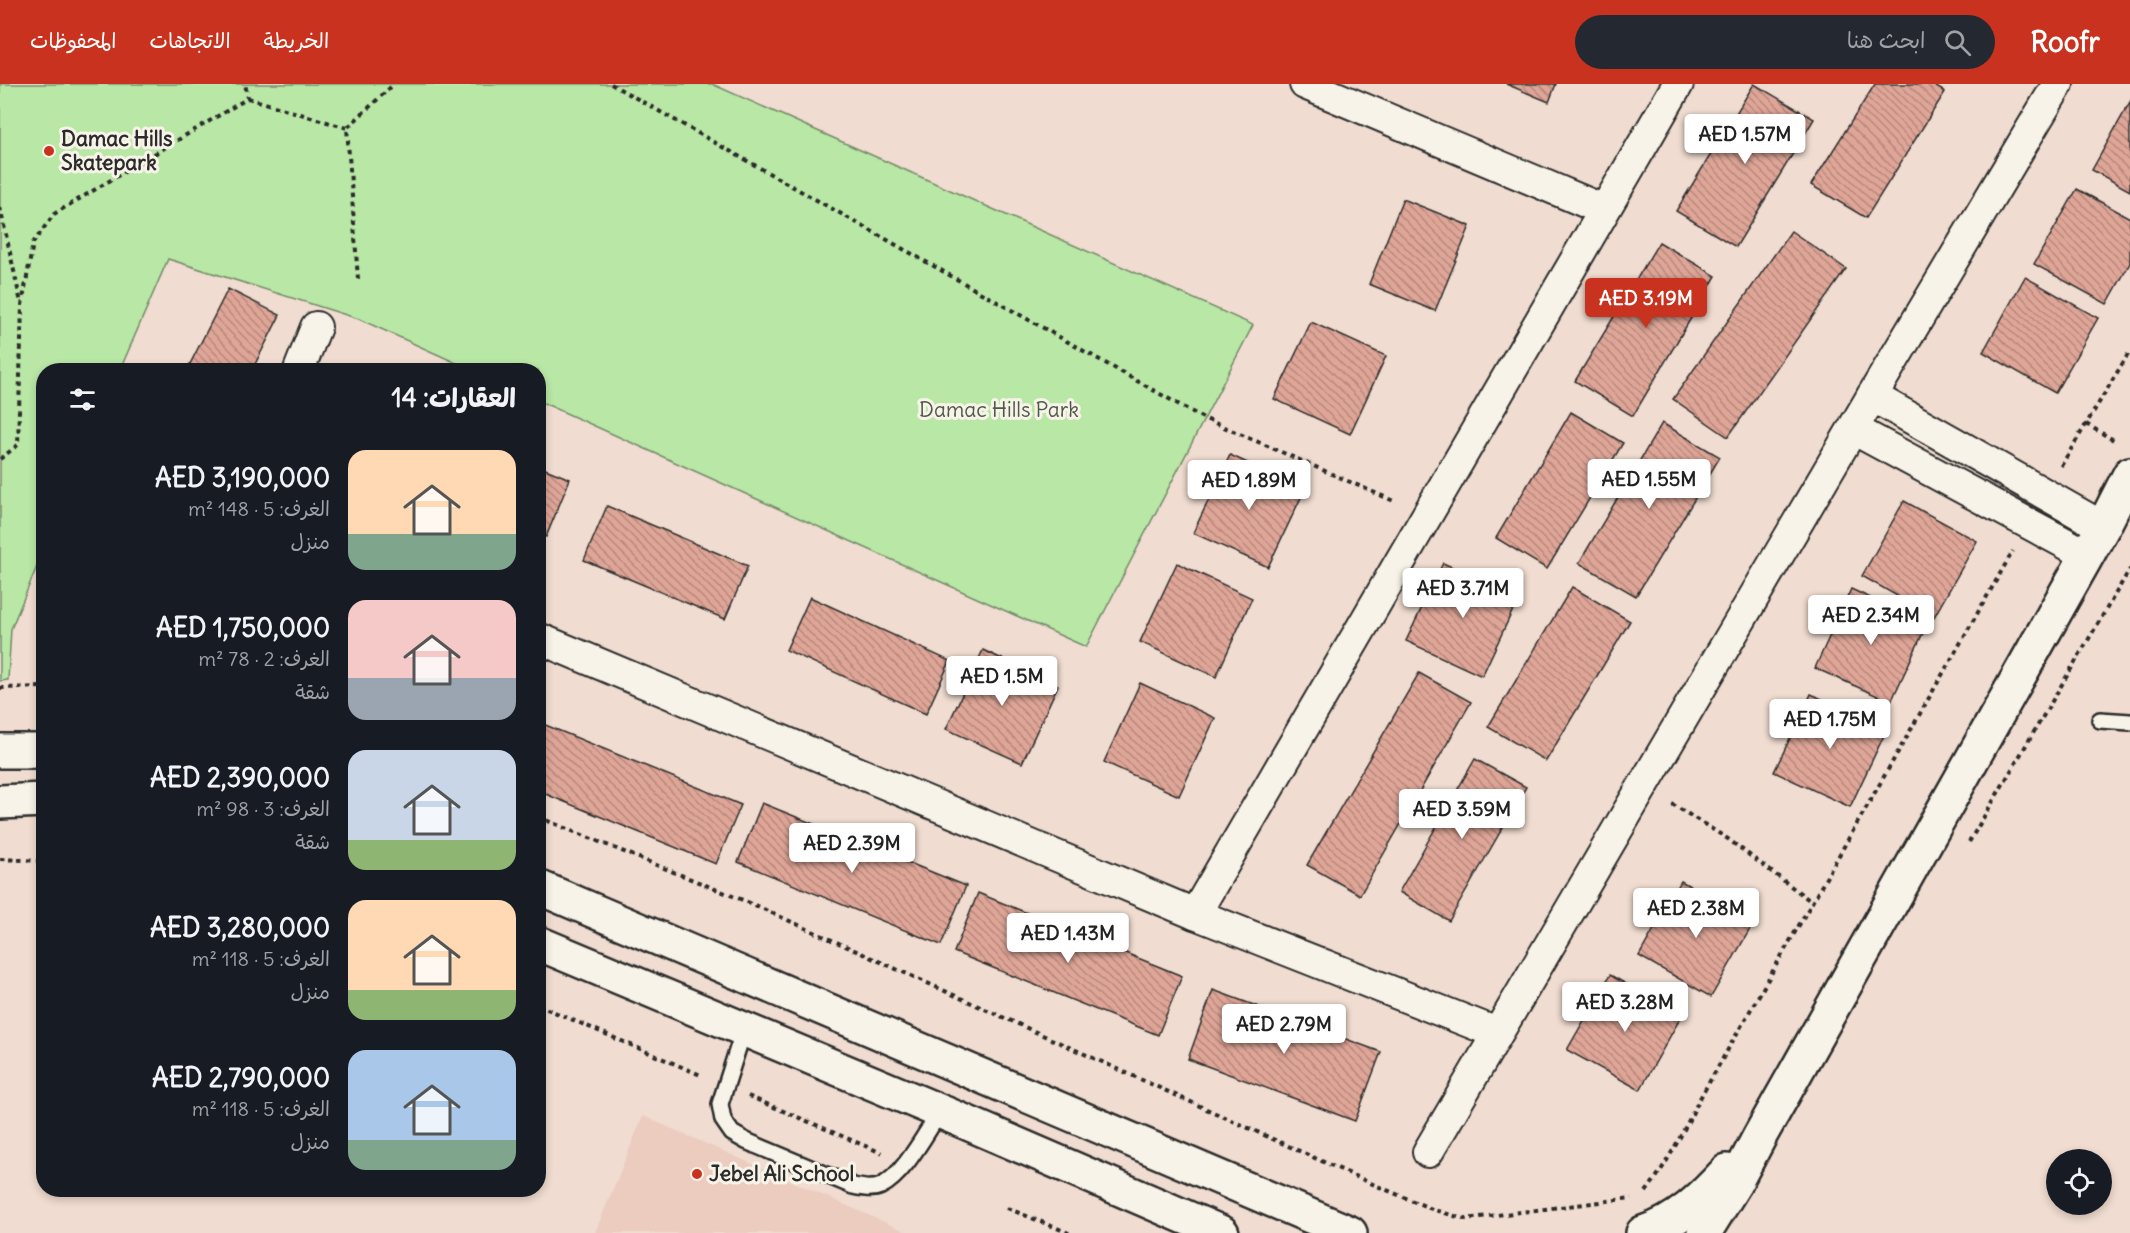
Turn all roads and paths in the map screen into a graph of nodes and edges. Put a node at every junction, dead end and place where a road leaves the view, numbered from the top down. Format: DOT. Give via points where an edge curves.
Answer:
graph roads {
  1 [pos="245,84"];
  2 [pos="394,84"];
  3 [pos="611,84"];
  4 [pos="1305,84"];
  5 [pos="1678,84"];
  6 [pos="2058,84"];
  7 [pos="248,98"];
  8 [pos="347,128"];
  9 [pos="0,207"];
  10 [pos="1605,210"];
  11 [pos="358,279"];
  12 [pos="22,305"];
  13 [pos="316,327"];
  14 [pos="2130,351"];
  15 [pos="302,363"];
  16 [pos="1872,396"];
  17 [pos="2086,424"];
  18 [pos="1853,429"];
  19 [pos="0,459"];
  20 [pos="2126,460"];
  21 [pos="2044,493"];
  22 [pos="1427,516"];
  23 [pos="2029,524"];
  24 [pos="2103,527"];
  25 [pos="2087,555"];
  26 [pos="546,641"];
  27 [pos="36,687"];
  28 [pos="0,688"];
  29 [pos="2100,720"];
  30 [pos="2130,722"];
  31 [pos="36,751"];
  32 [pos="0,752"];
  33 [pos="36,800"];
  34 [pos="0,802"];
  35 [pos="1667,812"];
  36 [pos="546,821"];
  37 [pos="0,859"];
  38 [pos="36,861"];
  39 [pos="546,890"];
  40 [pos="1812,902"];
  41 [pos="1195,914"];
  42 [pos="546,946"];
  43 [pos="744,1029"];
  44 [pos="1497,1033"];
  45 [pos="940,1112"];
  46 [pos="1761,1134"];
  47 [pos="1428,1152"];
  48 [pos="1007,1208"];
  49 [pos="1069,1233"];
  50 [pos="1222,1233"];
  51 [pos="1350,1233"];
  52 [pos="1643,1233"];
  53 [pos="1704,1233"];
  1 -- 7 [label="path"];
  2 -- 8 [label="path"];
  3 -- 22 [label="path" via="1201,417"];
  4 -- 10 [label="street"];
  5 -- 10 [label="street"];
  6 -- 16 [label="street"];
  7 -- 8 [label="path"];
  7 -- 12 [label="path" via="54,214 33,243"];
  8 -- 11 [label="path"];
  9 -- 12 [label="path"];
  10 -- 22 [label="street"];
  12 -- 19 [label="path" via="18,445"];
  13 -- 15 [label="street"];
  14 -- 17 [label="path"];
  16 -- 18 [label="street"];
  16 -- 21 [label="street"];
  17 -- 20 [label="path"];
  17 -- 21 [label="path"];
  18 -- 23 [label="street"];
  18 -- 44 [label="street"];
  20 -- 24 [label="street"];
  21 -- 24 [label="street"];
  22 -- 41 [label="street"];
  23 -- 25 [label="street"];
  23 -- 40 [label="path"];
  24 -- 25 [label="street"];
  25 -- 46 [label="street"];
  26 -- 41 [label="street"];
  27 -- 28 [label="path"];
  29 -- 30 [label="lane"];
  31 -- 32 [label="street"];
  33 -- 34 [label="street"];
  35 -- 40 [label="path" via="1672,803"];
  36 -- 40 [label="path" via="750,903 1368,1182 1465,1219 1642,1197 1658,1176"];
  37 -- 38 [label="path"];
  39 -- 51 [label="street"];
  41 -- 44 [label="street"];
  42 -- 43 [label="street"];
  43 -- 45 [label="street"];
  43 -- 45 [label="lane" via="720,1104 723,1120 732,1133 746,1141 867,1189 880,1187 891,1179"];
  44 -- 47 [label="street"];
  45 -- 50 [label="street"];
  46 -- 52 [label="street" via="1690,1209"];
  46 -- 53 [label="street"];
  48 -- 49 [label="path"];
}
